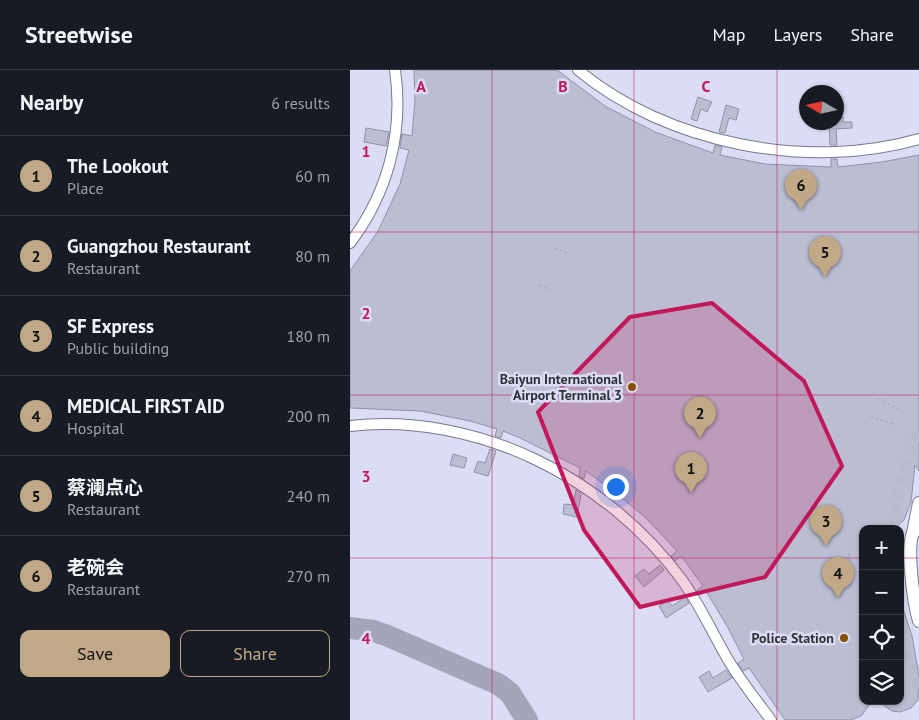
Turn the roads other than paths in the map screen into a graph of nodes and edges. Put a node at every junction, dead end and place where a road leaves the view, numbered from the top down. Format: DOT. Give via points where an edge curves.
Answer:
graph roads {
  1 [pos="395,70"];
  2 [pos="578,70"];
  3 [pos="919,139"];
  4 [pos="350,243"];
  5 [pos="350,426"];
  6 [pos="919,503"];
  7 [pos="916,530"];
  8 [pos="919,621"];
  9 [pos="771,720"];
  1 -- 4 [label="lane" via="397,129 392,161 376,202"];
  2 -- 3 [label="lane" via="592,82 644,111 680,127 733,143 782,151 823,153 870,149"];
  5 -- 9 [label="lane" via="379,423 452,430 520,451 571,478 634,525 681,579 707,618 728,659"];
  6 -- 7 [label="main road"];
  7 -- 8 [label="main road" via="910,556"];
}
